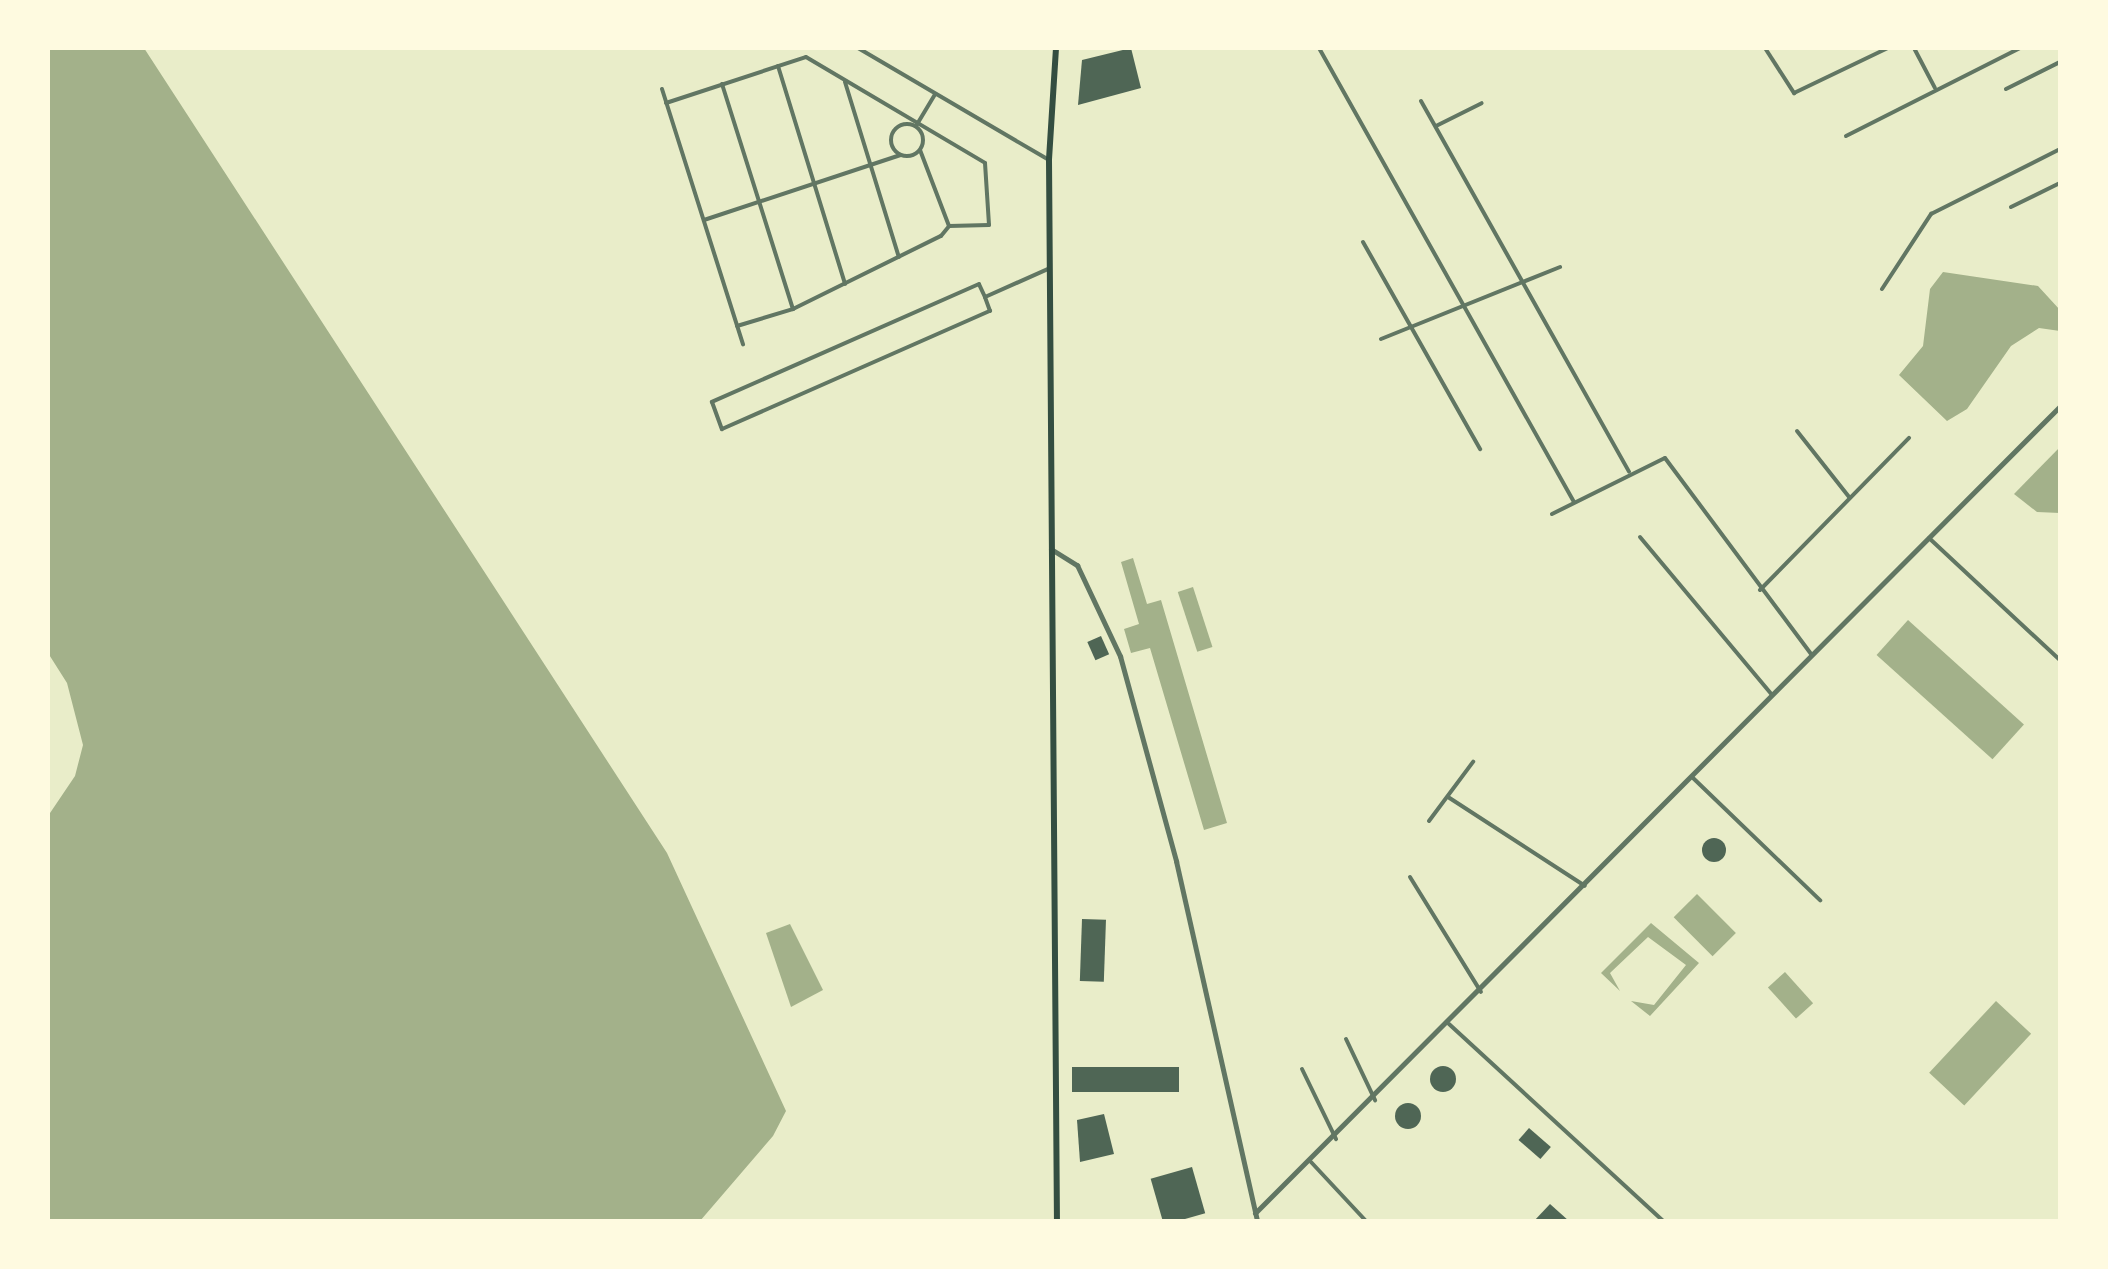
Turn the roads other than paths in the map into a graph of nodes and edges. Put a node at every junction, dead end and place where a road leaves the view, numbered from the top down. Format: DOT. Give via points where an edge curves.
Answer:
graph roads {
  1 [pos="858,48"];
  2 [pos="1056,48"];
  3 [pos="1319,48"];
  4 [pos="1765,48"];
  5 [pos="1888,48"];
  6 [pos="1914,48"];
  7 [pos="2020,48"];
  8 [pos="2060,62"];
  9 [pos="778,66"];
  10 [pos="845,79"];
  11 [pos="722,84"];
  12 [pos="662,89"];
  13 [pos="1936,89"];
  14 [pos="2006,89"];
  15 [pos="935,94"];
  16 [pos="1421,101"];
  17 [pos="666,103"];
  18 [pos="1482,103"];
  19 [pos="916,126"];
  20 [pos="1436,126"];
  21 [pos="1846,136"];
  22 [pos="2060,149"];
  23 [pos="920,150"];
  24 [pos="901,155"];
  25 [pos="1049,160"];
  26 [pos="872,169"];
  27 [pos="2060,183"];
  28 [pos="815,186"];
  29 [pos="760,203"];
  30 [pos="2011,207"];
  31 [pos="704,220"];
  32 [pos="949,226"];
  33 [pos="1363,242"];
  34 [pos="899,257"];
  35 [pos="1560,267"];
  36 [pos="1050,268"];
  37 [pos="1523,282"];
  38 [pos="845,284"];
  39 [pos="1882,289"];
  40 [pos="985,297"];
  41 [pos="1466,305"];
  42 [pos="793,309"];
  43 [pos="737,326"];
  44 [pos="1412,327"];
  45 [pos="1381,339"];
  46 [pos="743,344"];
  47 [pos="2060,406"];
  48 [pos="1797,431"];
  49 [pos="1909,438"];
  50 [pos="1480,449"];
  51 [pos="1629,472"];
  52 [pos="1850,498"];
  53 [pos="1574,502"];
  54 [pos="1552,514"];
  55 [pos="1640,537"];
  56 [pos="1927,537"];
  57 [pos="1051,549"];
  58 [pos="1760,590"];
  59 [pos="1812,655"];
  60 [pos="2060,660"];
  61 [pos="1773,695"];
  62 [pos="1473,762"];
  63 [pos="1692,777"];
  64 [pos="1448,797"];
  65 [pos="1429,821"];
  66 [pos="1410,877"];
  67 [pos="1585,886"];
  68 [pos="1820,900"];
  69 [pos="1481,992"];
  70 [pos="1449,1024"];
  71 [pos="1346,1039"];
  72 [pos="1302,1069"];
  73 [pos="1375,1100"];
  74 [pos="1336,1139"];
  75 [pos="1311,1162"];
  76 [pos="1255,1213"];
  77 [pos="1057,1221"];
  78 [pos="1257,1221"];
  79 [pos="1366,1221"];
  80 [pos="1663,1221"];
  1 -- 15 [label="street"];
  2 -- 25 [label="main road"];
  3 -- 41 [label="street"];
  4 -- 5 [label="street" via="1794,93"];
  6 -- 13 [label="street"];
  7 -- 13 [label="street"];
  8 -- 14 [label="street"];
  9 -- 10 [label="street" via="806,57"];
  9 -- 11 [label="street"];
  9 -- 28 [label="street"];
  10 -- 19 [label="street"];
  10 -- 26 [label="street"];
  11 -- 17 [label="street"];
  11 -- 29 [label="street"];
  12 -- 17 [label="street"];
  13 -- 21 [label="street"];
  15 -- 19 [label="street"];
  15 -- 25 [label="street"];
  16 -- 20 [label="street"];
  17 -- 31 [label="street"];
  18 -- 20 [label="street"];
  19 -- 23 [label="street"];
  19 -- 24 [label="street" via="893,132"];
  19 -- 32 [label="street" via="985,163 989,225"];
  20 -- 37 [label="street"];
  22 -- 39 [label="street" via="1931,214"];
  23 -- 24 [label="street"];
  23 -- 32 [label="street" via="929,158"];
  24 -- 26 [label="street"];
  25 -- 36 [label="main road"];
  26 -- 28 [label="street"];
  26 -- 34 [label="street"];
  27 -- 30 [label="street"];
  28 -- 29 [label="street"];
  28 -- 38 [label="street"];
  29 -- 31 [label="street"];
  29 -- 42 [label="street"];
  31 -- 43 [label="street"];
  32 -- 34 [label="street"];
  33 -- 44 [label="street"];
  34 -- 38 [label="street"];
  35 -- 37 [label="street"];
  36 -- 40 [label="street"];
  36 -- 57 [label="main road"];
  37 -- 41 [label="street"];
  37 -- 51 [label="street"];
  38 -- 42 [label="street"];
  40 -- 40 [label="street" via="990,311 722,429 712,402 979,284"];
  41 -- 44 [label="street"];
  41 -- 53 [label="street"];
  42 -- 43 [label="street"];
  43 -- 46 [label="street"];
  44 -- 45 [label="street"];
  44 -- 50 [label="street"];
  47 -- 56 [label="street"];
  48 -- 52 [label="street"];
  49 -- 52 [label="street"];
  51 -- 53 [label="street"];
  51 -- 58 [label="street" via="1665,458"];
  52 -- 58 [label="street"];
  53 -- 54 [label="street"];
  55 -- 61 [label="street"];
  56 -- 59 [label="street"];
  56 -- 60 [label="street"];
  57 -- 76 [label="street" via="1077,565 1120,656 1176,861"];
  57 -- 77 [label="main road"];
  58 -- 59 [label="street"];
  59 -- 61 [label="street"];
  61 -- 63 [label="street"];
  62 -- 64 [label="street"];
  63 -- 67 [label="street"];
  63 -- 68 [label="street"];
  64 -- 65 [label="street"];
  64 -- 67 [label="street"];
  66 -- 69 [label="street"];
  67 -- 69 [label="street"];
  69 -- 70 [label="street"];
  70 -- 73 [label="street"];
  70 -- 80 [label="street"];
  71 -- 73 [label="street"];
  72 -- 74 [label="street"];
  73 -- 74 [label="street"];
  74 -- 75 [label="street"];
  75 -- 76 [label="street"];
  75 -- 79 [label="street"];
  76 -- 78 [label="street"];
}
